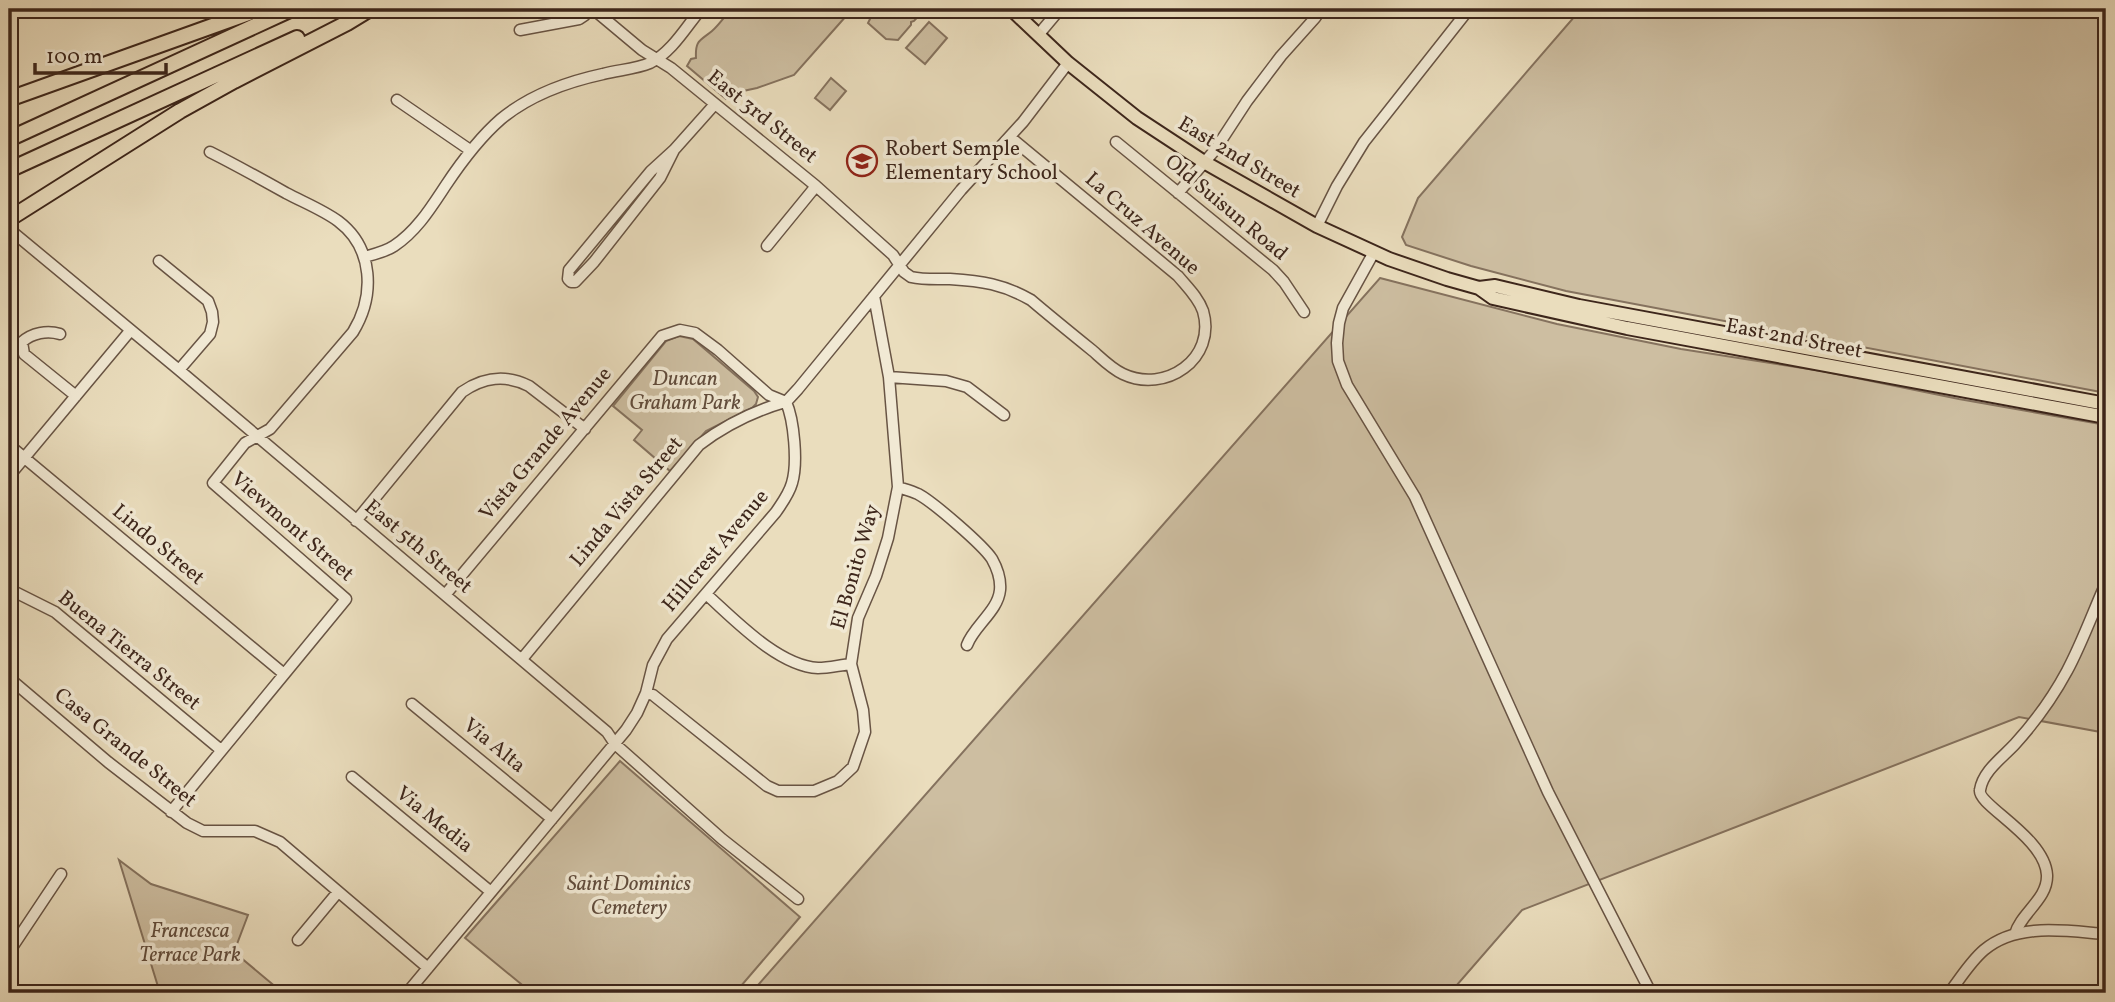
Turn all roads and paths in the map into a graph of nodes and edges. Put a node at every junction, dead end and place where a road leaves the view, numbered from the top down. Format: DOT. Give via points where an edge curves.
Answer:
graph roads {
  1 [pos="260,9"];
  2 [pos="292,9"];
  3 [pos="361,9"];
  4 [pos="370,9"];
  5 [pos="591,9"];
  6 [pos="701,9"];
  7 [pos="1011,9"];
  8 [pos="1060,9"];
  9 [pos="1321,9"];
  10 [pos="1469,9"];
  11 [pos="520,30"];
  12 [pos="1039,34"];
  13 [pos="656,59"];
  14 [pos="1068,62"];
  15 [pos="9,99"];
  16 [pos="397,100"];
  17 [pos="715,104"];
  18 [pos="1010,136"];
  19 [pos="9,139"];
  20 [pos="1116,142"];
  21 [pos="470,150"];
  22 [pos="674,150"];
  23 [pos="210,152"];
  24 [pos="1205,162"];
  25 [pos="9,170"];
  26 [pos="816,186"];
  27 [pos="1178,193"];
  28 [pos="9,219"];
  29 [pos="1317,226"];
  30 [pos="9,229"];
  31 [pos="767,246"];
  32 [pos="1374,252"];
  33 [pos="364,257"];
  34 [pos="159,261"];
  35 [pos="899,265"];
  36 [pos="1479,288"];
  37 [pos="874,296"];
  38 [pos="1304,312"];
  39 [pos="130,331"];
  40 [pos="60,334"];
  41 [pos="179,370"];
  42 [pos="889,377"];
  43 [pos="76,396"];
  44 [pos="786,402"];
  45 [pos="2106,404"];
  46 [pos="1004,415"];
  47 [pos="2106,417"];
  48 [pos="584,429"];
  49 [pos="256,437"];
  50 [pos="9,445"];
  51 [pos="24,458"];
  52 [pos="9,476"];
  53 [pos="898,487"];
  54 [pos="356,521"];
  55 [pos="2106,583"];
  56 [pos="9,589"];
  57 [pos="706,594"];
  58 [pos="445,595"];
  59 [pos="967,645"];
  60 [pos="522,659"];
  61 [pos="851,664"];
  62 [pos="284,674"];
  63 [pos="9,678"];
  64 [pos="646,693"];
  65 [pos="412,704"];
  66 [pos="615,744"];
  67 [pos="221,750"];
  68 [pos="352,778"];
  69 [pos="171,812"];
  70 [pos="552,818"];
  71 [pos="61,874"];
  72 [pos="338,892"];
  73 [pos="491,892"];
  74 [pos="798,899"];
  75 [pos="2015,934"];
  76 [pos="2106,934"];
  77 [pos="298,940"];
  78 [pos="9,952"];
  79 [pos="428,968"];
  80 [pos="407,993"];
  81 [pos="1651,993"];
  82 [pos="1949,993"];
  1 -- 15 [label="highway"];
  2 -- 19 [label="highway"];
  3 -- 25 [label="highway"];
  4 -- 28 [label="highway" via="180,111"];
  5 -- 11 [label="street" via="579,19"];
  5 -- 13 [label="street, East 3rd Street"];
  6 -- 13 [label="street"];
  7 -- 12 [label="main road, East 2nd Street"];
  8 -- 12 [label="street"];
  9 -- 24 [label="street"];
  10 -- 29 [label="street" via="1364,142"];
  12 -- 14 [label="main road, East 2nd Street"];
  13 -- 17 [label="street, East 3rd Street"];
  13 -- 21 [label="street" via="537,96 503,118"];
  14 -- 18 [label="street"];
  14 -- 24 [label="main road, East 2nd Street" via="1137,118"];
  16 -- 21 [label="street"];
  17 -- 22 [label="street"];
  17 -- 26 [label="street, East 3rd Street"];
  18 -- 35 [label="street"];
  18 -- 35 [label="street, La Cruz Avenue" via="1195,295 1205,326 1203,343 1194,358 1168,378 1135,378 1123,374 1016,292 1001,285 917,278"];
  20 -- 27 [label="street, Old Suisun Road"];
  21 -- 33 [label="street" via="427,214 406,236 395,246"];
  22 -- 22 [label="street" via="569,270 571,282 581,278 660,178"];
  23 -- 33 [label="street" via="337,220"];
  24 -- 27 [label="street"];
  24 -- 29 [label="main road, East 2nd Street"];
  26 -- 31 [label="street"];
  26 -- 35 [label="street, East 3rd Street"];
  27 -- 38 [label="street, Old Suisun Road" via="1273,270"];
  29 -- 32 [label="main road, East 2nd Street"];
  30 -- 39 [label="street, East 5th Street"];
  32 -- 36 [label="main road, East 2nd Street"];
  32 -- 81 [label="street" via="1343,308 1338,361 1347,385 1415,497 1548,792"];
  33 -- 49 [label="street, Viewmont Street" via="366,303 353,332 270,429"];
  34 -- 41 [label="street" via="208,301 212,312 210,334"];
  35 -- 37 [label="street"];
  36 -- 45 [label="main road, East 2nd Street" via="1495,286"];
  36 -- 47 [label="main road, East 2nd Street" via="1493,298 1627,328"];
  37 -- 42 [label="street, El Bonito Way"];
  37 -- 44 [label="street"];
  39 -- 41 [label="street, East 5th Street"];
  39 -- 43 [label="street"];
  40 -- 43 [label="street" via="29,335 22,342 24,354"];
  41 -- 49 [label="street, East 5th Street"];
  42 -- 46 [label="street" via="967,387"];
  42 -- 53 [label="street, El Bonito Way"];
  43 -- 51 [label="street"];
  44 -- 48 [label="street, Vista Grande Avenue" via="769,396 695,333 680,330 662,336"];
  44 -- 57 [label="street, Hillcrest Avenue" via="795,461 787,496"];
  44 -- 60 [label="street, Linda Vista Street" via="718,431 699,445"];
  48 -- 54 [label="street" via="521,382 495,378 479,382 462,393"];
  48 -- 58 [label="street, Vista Grande Avenue"];
  49 -- 54 [label="street, East 5th Street"];
  49 -- 62 [label="street, Viewmont Street" via="245,443 213,483 346,598"];
  50 -- 51 [label="street, Lindo Street"];
  51 -- 52 [label="street"];
  51 -- 62 [label="street, Lindo Street"];
  53 -- 59 [label="street" via="920,495 968,533 997,570 997,601"];
  53 -- 61 [label="street, El Bonito Way" via="888,538 858,618"];
  54 -- 58 [label="street, East 5th Street"];
  55 -- 75 [label="street" via="2056,690 1989,771 1980,790 1980,797 2019,828 2045,863 2045,888"];
  56 -- 67 [label="street, Buena Tierra Street" via="55,612"];
  57 -- 61 [label="street" via="787,658 820,668"];
  57 -- 64 [label="street, Hillcrest Avenue" via="661,648"];
  58 -- 60 [label="street, East 5th Street"];
  60 -- 66 [label="street, East 5th Street"];
  61 -- 64 [label="street, El Bonito Way" via="863,710 862,743 853,767 838,781 814,790 778,791 766,786"];
  62 -- 67 [label="street, Viewmont Street"];
  63 -- 69 [label="street, Casa Grande Street"];
  64 -- 66 [label="street, Hillcrest Avenue"];
  65 -- 70 [label="street, Via Alta"];
  66 -- 70 [label="street, Hillcrest Avenue"];
  66 -- 74 [label="street, East 5th Street"];
  67 -- 69 [label="street, Viewmont Street"];
  68 -- 73 [label="street, Via Media"];
  69 -- 72 [label="street, Casa Grande Street" via="203,831 255,831 279,842"];
  70 -- 73 [label="street, Hillcrest Avenue"];
  71 -- 78 [label="street"];
  72 -- 77 [label="street"];
  72 -- 79 [label="street, Casa Grande Street"];
  73 -- 79 [label="street, Hillcrest Avenue"];
  75 -- 76 [label="street" via="2053,930"];
  75 -- 82 [label="street" via="1982,951"];
  79 -- 80 [label="street, Hillcrest Avenue"];
}
